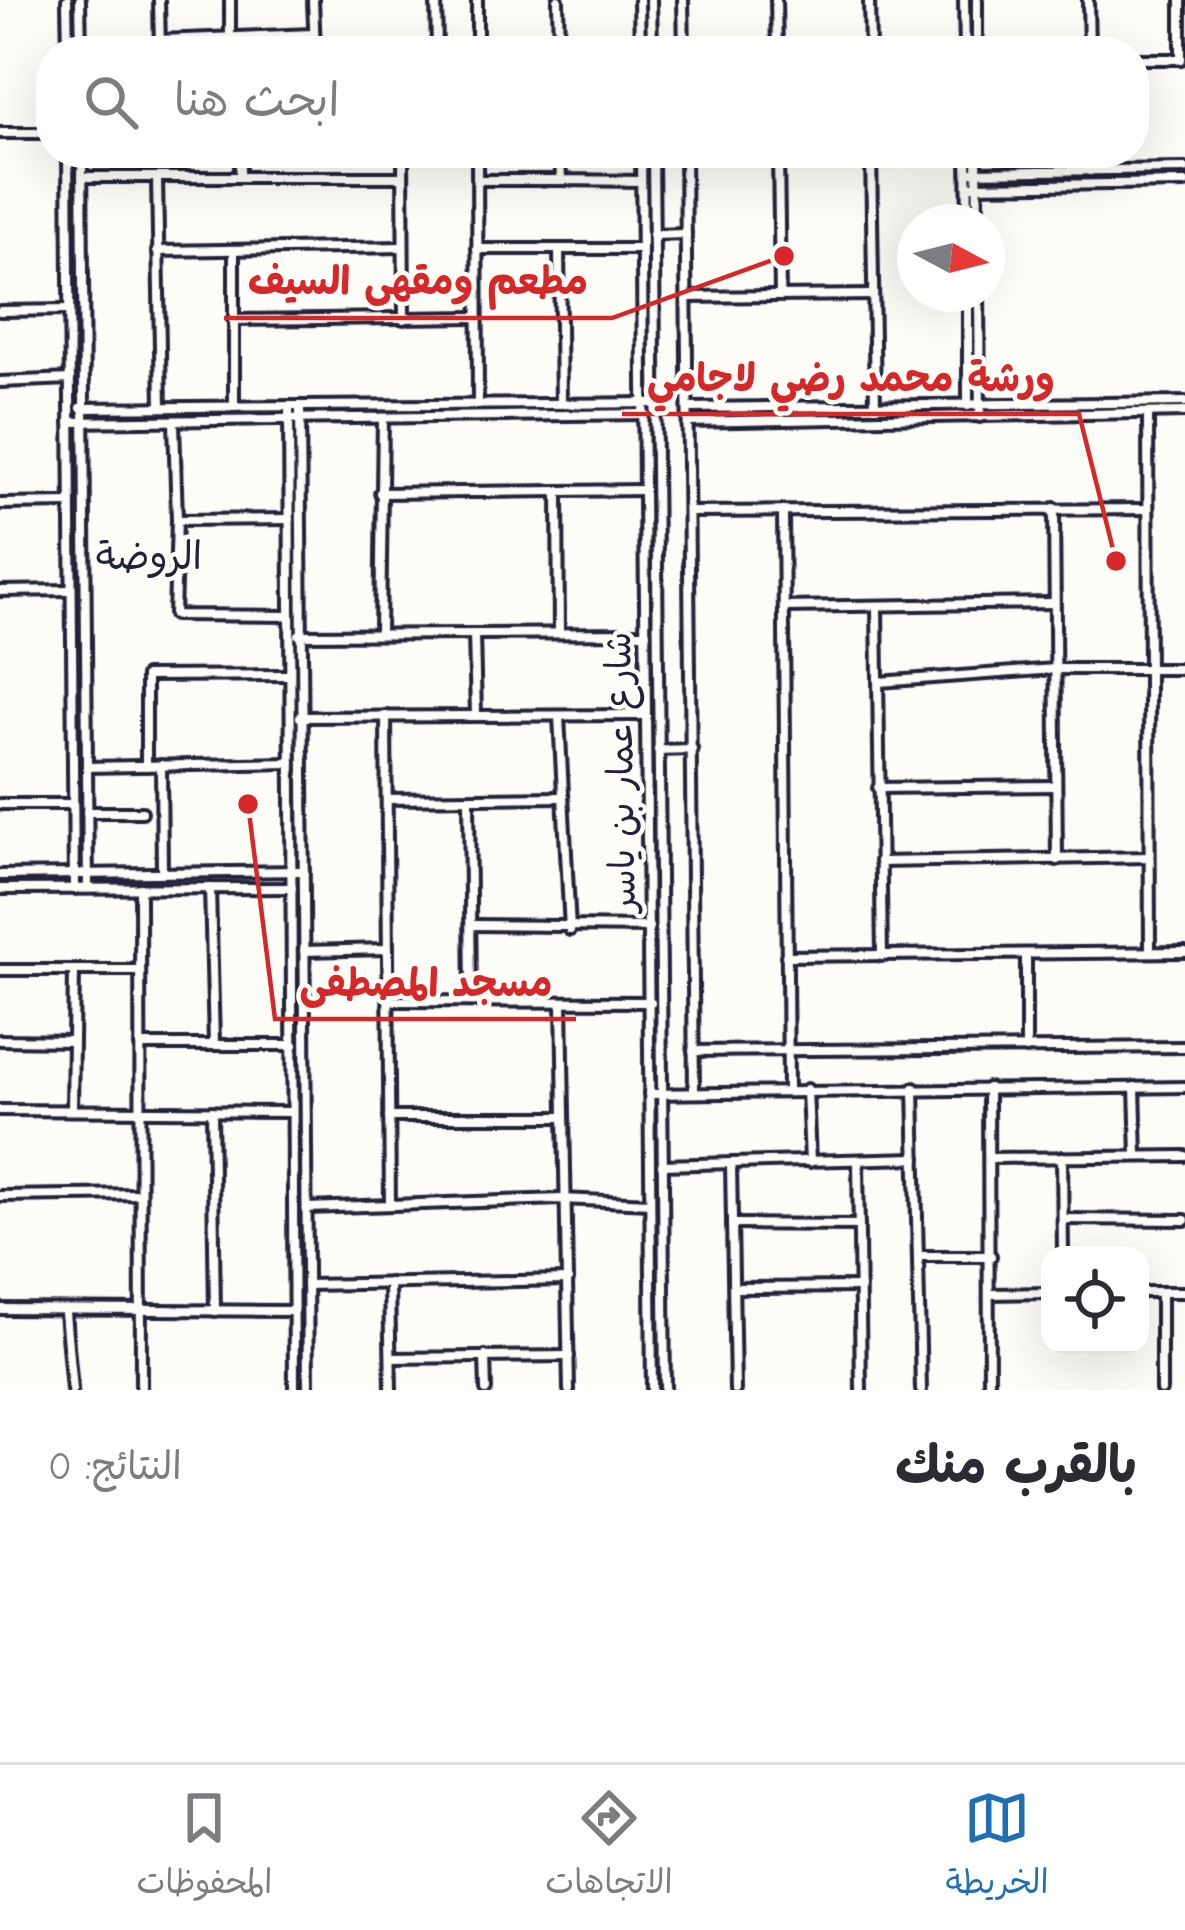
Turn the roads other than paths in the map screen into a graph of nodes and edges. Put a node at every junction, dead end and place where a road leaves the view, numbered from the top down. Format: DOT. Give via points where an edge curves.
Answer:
graph roads {
  1 [pos="68,0"];
  2 [pos="80,0"];
  3 [pos="159,0"];
  4 [pos="230,0"];
  5 [pos="313,0"];
  6 [pos="436,0"];
  7 [pos="478,0"];
  8 [pos="558,0"];
  9 [pos="639,0"];
  10 [pos="651,0"];
  11 [pos="683,0"];
  12 [pos="776,0"];
  13 [pos="869,0"];
  14 [pos="964,0"];
  15 [pos="977,0"];
  16 [pos="1088,0"];
  17 [pos="1181,0"];
  18 [pos="314,34"];
  19 [pos="68,36"];
  20 [pos="81,36"];
  21 [pos="159,36"];
  22 [pos="230,36"];
  23 [pos="258,36"];
  24 [pos="436,36"];
  25 [pos="477,36"];
  26 [pos="559,36"];
  27 [pos="640,36"];
  28 [pos="652,36"];
  29 [pos="684,36"];
  30 [pos="777,36"];
  31 [pos="870,36"];
  32 [pos="965,36"];
  33 [pos="977,36"];
  34 [pos="1089,36"];
  35 [pos="1149,59"];
  36 [pos="1183,59"];
  37 [pos="0,133"];
  38 [pos="36,133"];
  39 [pos="68,168"];
  40 [pos="82,168"];
  41 [pos="240,168"];
  42 [pos="404,168"];
  43 [pos="478,168"];
  44 [pos="561,168"];
  45 [pos="641,168"];
  46 [pos="652,168"];
  47 [pos="685,168"];
  48 [pos="778,168"];
  49 [pos="871,168"];
  50 [pos="971,168"];
  51 [pos="973,168"];
  52 [pos="1184,169"];
  53 [pos="1090,171"];
  54 [pos="972,172"];
  55 [pos="82,177"];
  56 [pos="158,177"];
  57 [pos="240,177"];
  58 [pos="404,177"];
  59 [pos="478,179"];
  60 [pos="561,180"];
  61 [pos="641,181"];
  62 [pos="1165,183"];
  63 [pos="1185,183"];
  64 [pos="973,186"];
  65 [pos="970,204"];
  66 [pos="976,204"];
  67 [pos="686,234"];
  68 [pos="653,235"];
  69 [pos="404,247"];
  70 [pos="477,249"];
  71 [pos="560,249"];
  72 [pos="642,249"];
  73 [pos="234,250"];
  74 [pos="158,251"];
  75 [pos="780,296"];
  76 [pos="873,296"];
  77 [pos="687,297"];
  78 [pos="69,310"];
  79 [pos="0,311"];
  80 [pos="968,312"];
  81 [pos="979,312"];
  82 [pos="478,317"];
  83 [pos="404,319"];
  84 [pos="233,320"];
  85 [pos="70,379"];
  86 [pos="0,382"];
  87 [pos="1185,402"];
  88 [pos="561,404"];
  89 [pos="478,405"];
  90 [pos="968,405"];
  91 [pos="980,405"];
  92 [pos="294,406"];
  93 [pos="875,406"];
  94 [pos="161,407"];
  95 [pos="233,407"];
  96 [pos="70,408"];
  97 [pos="84,408"];
  98 [pos="656,408"];
  99 [pos="688,408"];
  100 [pos="644,409"];
  101 [pos="1185,412"];
  102 [pos="1148,413"];
  103 [pos="980,416"];
  104 [pos="968,417"];
  105 [pos="383,418"];
  106 [pos="294,420"];
  107 [pos="70,422"];
  108 [pos="174,422"];
  109 [pos="688,422"];
  110 [pos="84,423"];
  111 [pos="644,490"];
  112 [pos="558,491"];
  113 [pos="380,493"];
  114 [pos="71,502"];
  115 [pos="0,504"];
  116 [pos="1054,508"];
  117 [pos="1148,509"];
  118 [pos="783,511"];
  119 [pos="690,512"];
  120 [pos="290,519"];
  121 [pos="177,520"];
  122 [pos="71,590"];
  123 [pos="0,591"];
  124 [pos="1053,603"];
  125 [pos="784,607"];
  126 [pos="877,607"];
  127 [pos="290,616"];
  128 [pos="560,632"];
  129 [pos="474,633"];
  130 [pos="646,633"];
  131 [pos="380,634"];
  132 [pos="298,635"];
  133 [pos="1152,668"];
  134 [pos="1185,668"];
  135 [pos="1055,669"];
  136 [pos="290,675"];
  137 [pos="879,682"];
  138 [pos="644,715"];
  139 [pos="386,716"];
  140 [pos="476,716"];
  141 [pos="559,716"];
  142 [pos="300,718"];
  143 [pos="692,749"];
  144 [pos="658,750"];
  145 [pos="291,763"];
  146 [pos="161,765"];
  147 [pos="87,766"];
  148 [pos="146,766"];
  149 [pos="1055,786"];
  150 [pos="878,788"];
  151 [pos="562,797"];
  152 [pos="387,799"];
  153 [pos="469,799"];
  154 [pos="0,804"];
  155 [pos="73,804"];
  156 [pos="87,812"];
  157 [pos="142,812"];
  158 [pos="1149,857"];
  159 [pos="1057,860"];
  160 [pos="880,862"];
  161 [pos="292,871"];
  162 [pos="304,871"];
  163 [pos="162,872"];
  164 [pos="88,873"];
  165 [pos="0,874"];
  166 [pos="74,874"];
  167 [pos="304,887"];
  168 [pos="140,888"];
  169 [pos="210,888"];
  170 [pos="292,888"];
  171 [pos="0,889"];
  172 [pos="74,889"];
  173 [pos="88,889"];
  174 [pos="472,925"];
  175 [pos="650,927"];
  176 [pos="570,930"];
  177 [pos="388,949"];
  178 [pos="304,951"];
  179 [pos="1150,952"];
  180 [pos="1185,952"];
  181 [pos="786,956"];
  182 [pos="881,956"];
  183 [pos="1026,956"];
  184 [pos="0,970"];
  185 [pos="74,970"];
  186 [pos="140,970"];
  187 [pos="389,1000"];
  188 [pos="471,1000"];
  189 [pos="651,1002"];
  190 [pos="562,1003"];
  191 [pos="0,1040"];
  192 [pos="73,1041"];
  193 [pos="214,1044"];
  194 [pos="140,1045"];
  195 [pos="294,1045"];
  196 [pos="1185,1047"];
  197 [pos="1027,1048"];
  198 [pos="693,1051"];
  199 [pos="787,1052"];
  200 [pos="1135,1087"];
  201 [pos="1185,1087"];
  202 [pos="914,1088"];
  203 [pos="988,1088"];
  204 [pos="788,1089"];
  205 [pos="807,1089"];
  206 [pos="694,1090"];
  207 [pos="649,1094"];
  208 [pos="662,1094"];
  209 [pos="0,1110"];
  210 [pos="71,1110"];
  211 [pos="140,1110"];
  212 [pos="212,1111"];
  213 [pos="292,1112"];
  214 [pos="561,1117"];
  215 [pos="388,1118"];
  216 [pos="1137,1156"];
  217 [pos="1185,1156"];
  218 [pos="1062,1157"];
  219 [pos="916,1158"];
  220 [pos="991,1158"];
  221 [pos="857,1160"];
  222 [pos="810,1162"];
  223 [pos="731,1163"];
  224 [pos="662,1165"];
  225 [pos="140,1194"];
  226 [pos="0,1196"];
  227 [pos="562,1199"];
  228 [pos="650,1203"];
  229 [pos="390,1204"];
  230 [pos="307,1208"];
  231 [pos="1063,1219"];
  232 [pos="1185,1220"];
  233 [pos="733,1224"];
  234 [pos="859,1225"];
  235 [pos="1063,1246"];
  236 [pos="918,1256"];
  237 [pos="991,1256"];
  238 [pos="568,1280"];
  239 [pos="389,1283"];
  240 [pos="308,1285"];
  241 [pos="860,1287"];
  242 [pos="734,1288"];
  243 [pos="1149,1292"];
  244 [pos="1161,1292"];
  245 [pos="1185,1292"];
  246 [pos="1041,1293"];
  247 [pos="991,1294"];
  248 [pos="0,1309"];
  249 [pos="215,1311"];
  250 [pos="294,1311"];
  251 [pos="65,1312"];
  252 [pos="141,1312"];
  253 [pos="485,1356"];
  254 [pos="569,1356"];
  255 [pos="391,1358"];
  256 [pos="72,1390"];
  257 [pos="141,1390"];
  258 [pos="294,1390"];
  259 [pos="308,1390"];
  260 [pos="391,1390"];
  261 [pos="486,1390"];
  262 [pos="569,1390"];
  263 [pos="652,1390"];
  264 [pos="664,1390"];
  265 [pos="736,1390"];
  266 [pos="861,1390"];
  267 [pos="921,1390"];
  268 [pos="989,1390"];
  269 [pos="1161,1390"];
  1 -- 19 [label="street"];
  2 -- 20 [label="street"];
  3 -- 21 [label="street"];
  4 -- 22 [label="street"];
  5 -- 18 [label="street"];
  6 -- 24 [label="street"];
  7 -- 25 [label="street"];
  8 -- 26 [label="street"];
  9 -- 27 [label="street"];
  10 -- 28 [label="street"];
  11 -- 29 [label="street"];
  12 -- 30 [label="street"];
  13 -- 31 [label="street"];
  14 -- 32 [label="street"];
  15 -- 33 [label="street"];
  16 -- 34 [label="street"];
  17 -- 36 [label="street"];
  18 -- 23 [label="street"];
  35 -- 36 [label="street"];
  37 -- 38 [label="street"];
  39 -- 78 [label="street"];
  40 -- 55 [label="street"];
  41 -- 57 [label="street"];
  42 -- 58 [label="street"];
  43 -- 59 [label="street"];
  44 -- 60 [label="street"];
  45 -- 61 [label="street, شارع عمار بن ياسر"];
  46 -- 68 [label="street, شارع عمار بن ياسر"];
  47 -- 67 [label="street"];
  48 -- 75 [label="street"];
  49 -- 76 [label="street"];
  50 -- 54 [label="street"];
  51 -- 54 [label="street"];
  52 -- 53 [label="street"];
  52 -- 62 [label="street"];
  53 -- 54 [label="street"];
  54 -- 64 [label="street"];
  55 -- 56 [label="street"];
  55 -- 97 [label="street"];
  56 -- 57 [label="street"];
  56 -- 74 [label="street"];
  57 -- 58 [label="street"];
  58 -- 69 [label="street"];
  59 -- 60 [label="street"];
  59 -- 70 [label="street"];
  60 -- 61 [label="street"];
  61 -- 72 [label="street, شارع عمار بن ياسر"];
  62 -- 63 [label="street"];
  62 -- 64 [label="street"];
  64 -- 65 [label="street"];
  64 -- 66 [label="street"];
  67 -- 68 [label="street"];
  67 -- 77 [label="street"];
  68 -- 98 [label="street, شارع عمار بن ياسر"];
  69 -- 73 [label="street"];
  69 -- 83 [label="street"];
  70 -- 71 [label="street"];
  70 -- 82 [label="street"];
  71 -- 72 [label="street"];
  71 -- 88 [label="street"];
  72 -- 100 [label="street, شارع عمار بن ياسر"];
  73 -- 74 [label="street"];
  73 -- 84 [label="street"];
  74 -- 94 [label="street"];
  75 -- 76 [label="street"];
  75 -- 77 [label="street"];
  76 -- 93 [label="street"];
  77 -- 99 [label="street"];
  78 -- 79 [label="street"];
  78 -- 85 [label="street"];
  80 -- 90 [label="street"];
  81 -- 91 [label="street"];
  82 -- 83 [label="street"];
  82 -- 89 [label="street"];
  83 -- 84 [label="street"];
  84 -- 95 [label="street"];
  85 -- 86 [label="street"];
  85 -- 96 [label="street"];
  87 -- 91 [label="street"];
  88 -- 89 [label="street"];
  88 -- 100 [label="street"];
  89 -- 92 [label="street"];
  90 -- 91 [label="street"];
  90 -- 93 [label="street"];
  90 -- 104 [label="street"];
  91 -- 103 [label="street"];
  92 -- 95 [label="street"];
  92 -- 106 [label="street"];
  93 -- 99 [label="street"];
  94 -- 95 [label="street"];
  94 -- 97 [label="street"];
  96 -- 97 [label="street"];
  96 -- 107 [label="street"];
  97 -- 110 [label="street"];
  98 -- 100 [label="street"];
  98 -- 144 [label="street, شارع عمار بن ياسر"];
  99 -- 109 [label="street"];
  100 -- 105 [label="street"];
  100 -- 111 [label="street, شارع عمار بن ياسر"];
  101 -- 102 [label="street"];
  102 -- 103 [label="street"];
  102 -- 117 [label="street"];
  103 -- 104 [label="street"];
  104 -- 109 [label="street"];
  105 -- 106 [label="street"];
  105 -- 113 [label="street"];
  106 -- 108 [label="street"];
  106 -- 120 [label="street"];
  106 -- 132 [label="street"];
  107 -- 110 [label="street"];
  107 -- 114 [label="street"];
  108 -- 110 [label="street"];
  108 -- 121 [label="street"];
  109 -- 119 [label="street"];
  110 -- 147 [label="street"];
  111 -- 112 [label="street"];
  111 -- 130 [label="street, شارع عمار بن ياسر"];
  112 -- 113 [label="street"];
  112 -- 128 [label="street"];
  113 -- 131 [label="street"];
  114 -- 115 [label="street"];
  114 -- 122 [label="street"];
  116 -- 117 [label="street"];
  116 -- 118 [label="street"];
  116 -- 124 [label="street"];
  117 -- 133 [label="street"];
  118 -- 119 [label="street"];
  118 -- 125 [label="street"];
  119 -- 143 [label="street"];
  120 -- 121 [label="street"];
  120 -- 127 [label="street"];
  121 -- 127 [label="street" via="174,615"];
  122 -- 123 [label="street"];
  122 -- 155 [label="street"];
  124 -- 126 [label="street"];
  124 -- 135 [label="street"];
  125 -- 126 [label="street"];
  125 -- 181 [label="street"];
  126 -- 137 [label="street"];
  127 -- 136 [label="street"];
  128 -- 129 [label="street"];
  128 -- 130 [label="street"];
  129 -- 131 [label="street"];
  129 -- 140 [label="street"];
  130 -- 138 [label="street, شارع عمار بن ياسر"];
  131 -- 132 [label="street"];
  132 -- 142 [label="street"];
  133 -- 134 [label="street"];
  133 -- 135 [label="street"];
  133 -- 158 [label="street"];
  135 -- 137 [label="street"];
  135 -- 149 [label="street"];
  136 -- 145 [label="street"];
  136 -- 148 [label="street" via="146,676"];
  137 -- 150 [label="street"];
  138 -- 141 [label="street"];
  138 -- 175 [label="street, شارع عمار بن ياسر"];
  139 -- 140 [label="street"];
  139 -- 142 [label="street"];
  139 -- 152 [label="street"];
  140 -- 141 [label="street"];
  141 -- 151 [label="street"];
  142 -- 162 [label="street"];
  143 -- 144 [label="street"];
  143 -- 198 [label="street"];
  144 -- 208 [label="street, شارع عمار بن ياسر"];
  145 -- 146 [label="street"];
  145 -- 161 [label="street"];
  146 -- 148 [label="street"];
  146 -- 163 [label="street"];
  147 -- 148 [label="street"];
  147 -- 156 [label="street"];
  149 -- 150 [label="street"];
  149 -- 159 [label="street"];
  150 -- 160 [label="street"];
  151 -- 153 [label="street"];
  151 -- 176 [label="street"];
  152 -- 153 [label="street"];
  152 -- 177 [label="street"];
  153 -- 174 [label="street"];
  154 -- 155 [label="street"];
  155 -- 166 [label="street"];
  156 -- 157 [label="street"];
  156 -- 164 [label="street"];
  158 -- 159 [label="street"];
  158 -- 179 [label="street"];
  159 -- 160 [label="street"];
  160 -- 182 [label="street"];
  161 -- 162 [label="street"];
  161 -- 163 [label="street"];
  161 -- 170 [label="street"];
  162 -- 167 [label="street"];
  163 -- 164 [label="street"];
  164 -- 166 [label="street"];
  164 -- 173 [label="street"];
  165 -- 166 [label="street"];
  166 -- 172 [label="street"];
  167 -- 170 [label="street"];
  167 -- 178 [label="street"];
  168 -- 169 [label="street"];
  168 -- 173 [label="street"];
  168 -- 186 [label="street"];
  169 -- 170 [label="street"];
  169 -- 193 [label="street"];
  170 -- 195 [label="street"];
  171 -- 172 [label="street"];
  172 -- 173 [label="street"];
  174 -- 176 [label="street"];
  174 -- 188 [label="street"];
  175 -- 176 [label="street"];
  175 -- 189 [label="street, شارع عمار بن ياسر"];
  177 -- 178 [label="street"];
  177 -- 187 [label="street"];
  178 -- 230 [label="street"];
  179 -- 180 [label="street"];
  179 -- 183 [label="street"];
  181 -- 182 [label="street"];
  181 -- 199 [label="street"];
  182 -- 183 [label="street"];
  183 -- 197 [label="street"];
  184 -- 185 [label="street"];
  185 -- 186 [label="street"];
  185 -- 192 [label="street"];
  186 -- 194 [label="street"];
  187 -- 188 [label="street"];
  187 -- 215 [label="street"];
  188 -- 190 [label="street"];
  189 -- 190 [label="street"];
  189 -- 207 [label="street, شارع عمار بن ياسر"];
  190 -- 214 [label="street"];
  191 -- 192 [label="street"];
  192 -- 210 [label="street"];
  193 -- 194 [label="street"];
  193 -- 195 [label="street"];
  194 -- 211 [label="street"];
  195 -- 213 [label="street"];
  196 -- 197 [label="street"];
  197 -- 199 [label="street"];
  198 -- 199 [label="street"];
  198 -- 206 [label="street"];
  199 -- 204 [label="street"];
  200 -- 201 [label="street"];
  200 -- 203 [label="street"];
  200 -- 216 [label="street"];
  202 -- 203 [label="street"];
  202 -- 205 [label="street"];
  202 -- 219 [label="street"];
  203 -- 220 [label="street"];
  204 -- 205 [label="street"];
  204 -- 206 [label="street"];
  205 -- 222 [label="street"];
  206 -- 208 [label="street"];
  207 -- 208 [label="street"];
  207 -- 228 [label="street, شارع عمار بن ياسر"];
  208 -- 224 [label="street, شارع عمار بن ياسر"];
  209 -- 210 [label="street"];
  210 -- 211 [label="street"];
  211 -- 212 [label="street"];
  211 -- 225 [label="street"];
  212 -- 213 [label="street"];
  212 -- 249 [label="street"];
  213 -- 250 [label="street"];
  214 -- 215 [label="street"];
  214 -- 227 [label="street"];
  215 -- 229 [label="street"];
  216 -- 217 [label="street"];
  216 -- 218 [label="street"];
  218 -- 220 [label="street"];
  218 -- 231 [label="street"];
  219 -- 221 [label="street"];
  219 -- 236 [label="street"];
  220 -- 237 [label="street"];
  221 -- 222 [label="street"];
  221 -- 234 [label="street"];
  222 -- 223 [label="street"];
  223 -- 224 [label="street"];
  223 -- 233 [label="street"];
  224 -- 264 [label="street, شارع عمار بن ياسر"];
  225 -- 226 [label="street"];
  225 -- 252 [label="street"];
  227 -- 228 [label="street"];
  227 -- 229 [label="street"];
  227 -- 238 [label="street"];
  228 -- 263 [label="street, شارع عمار بن ياسر"];
  229 -- 230 [label="street"];
  230 -- 240 [label="street"];
  231 -- 232 [label="street"];
  231 -- 235 [label="street"];
  233 -- 234 [label="street"];
  233 -- 242 [label="street"];
  234 -- 241 [label="street"];
  236 -- 237 [label="street"];
  236 -- 267 [label="street"];
  237 -- 247 [label="street"];
  238 -- 239 [label="street"];
  238 -- 254 [label="street"];
  239 -- 240 [label="street"];
  239 -- 255 [label="street"];
  240 -- 259 [label="street"];
  241 -- 242 [label="street"];
  241 -- 266 [label="street"];
  242 -- 265 [label="street"];
  243 -- 244 [label="street"];
  244 -- 245 [label="street"];
  244 -- 269 [label="street"];
  246 -- 247 [label="street"];
  247 -- 268 [label="street"];
  248 -- 251 [label="street"];
  249 -- 250 [label="street"];
  249 -- 252 [label="street"];
  250 -- 258 [label="street"];
  251 -- 252 [label="street"];
  251 -- 256 [label="street"];
  252 -- 257 [label="street"];
  253 -- 254 [label="street"];
  253 -- 255 [label="street"];
  253 -- 261 [label="street"];
  254 -- 262 [label="street"];
  255 -- 260 [label="street"];
}
